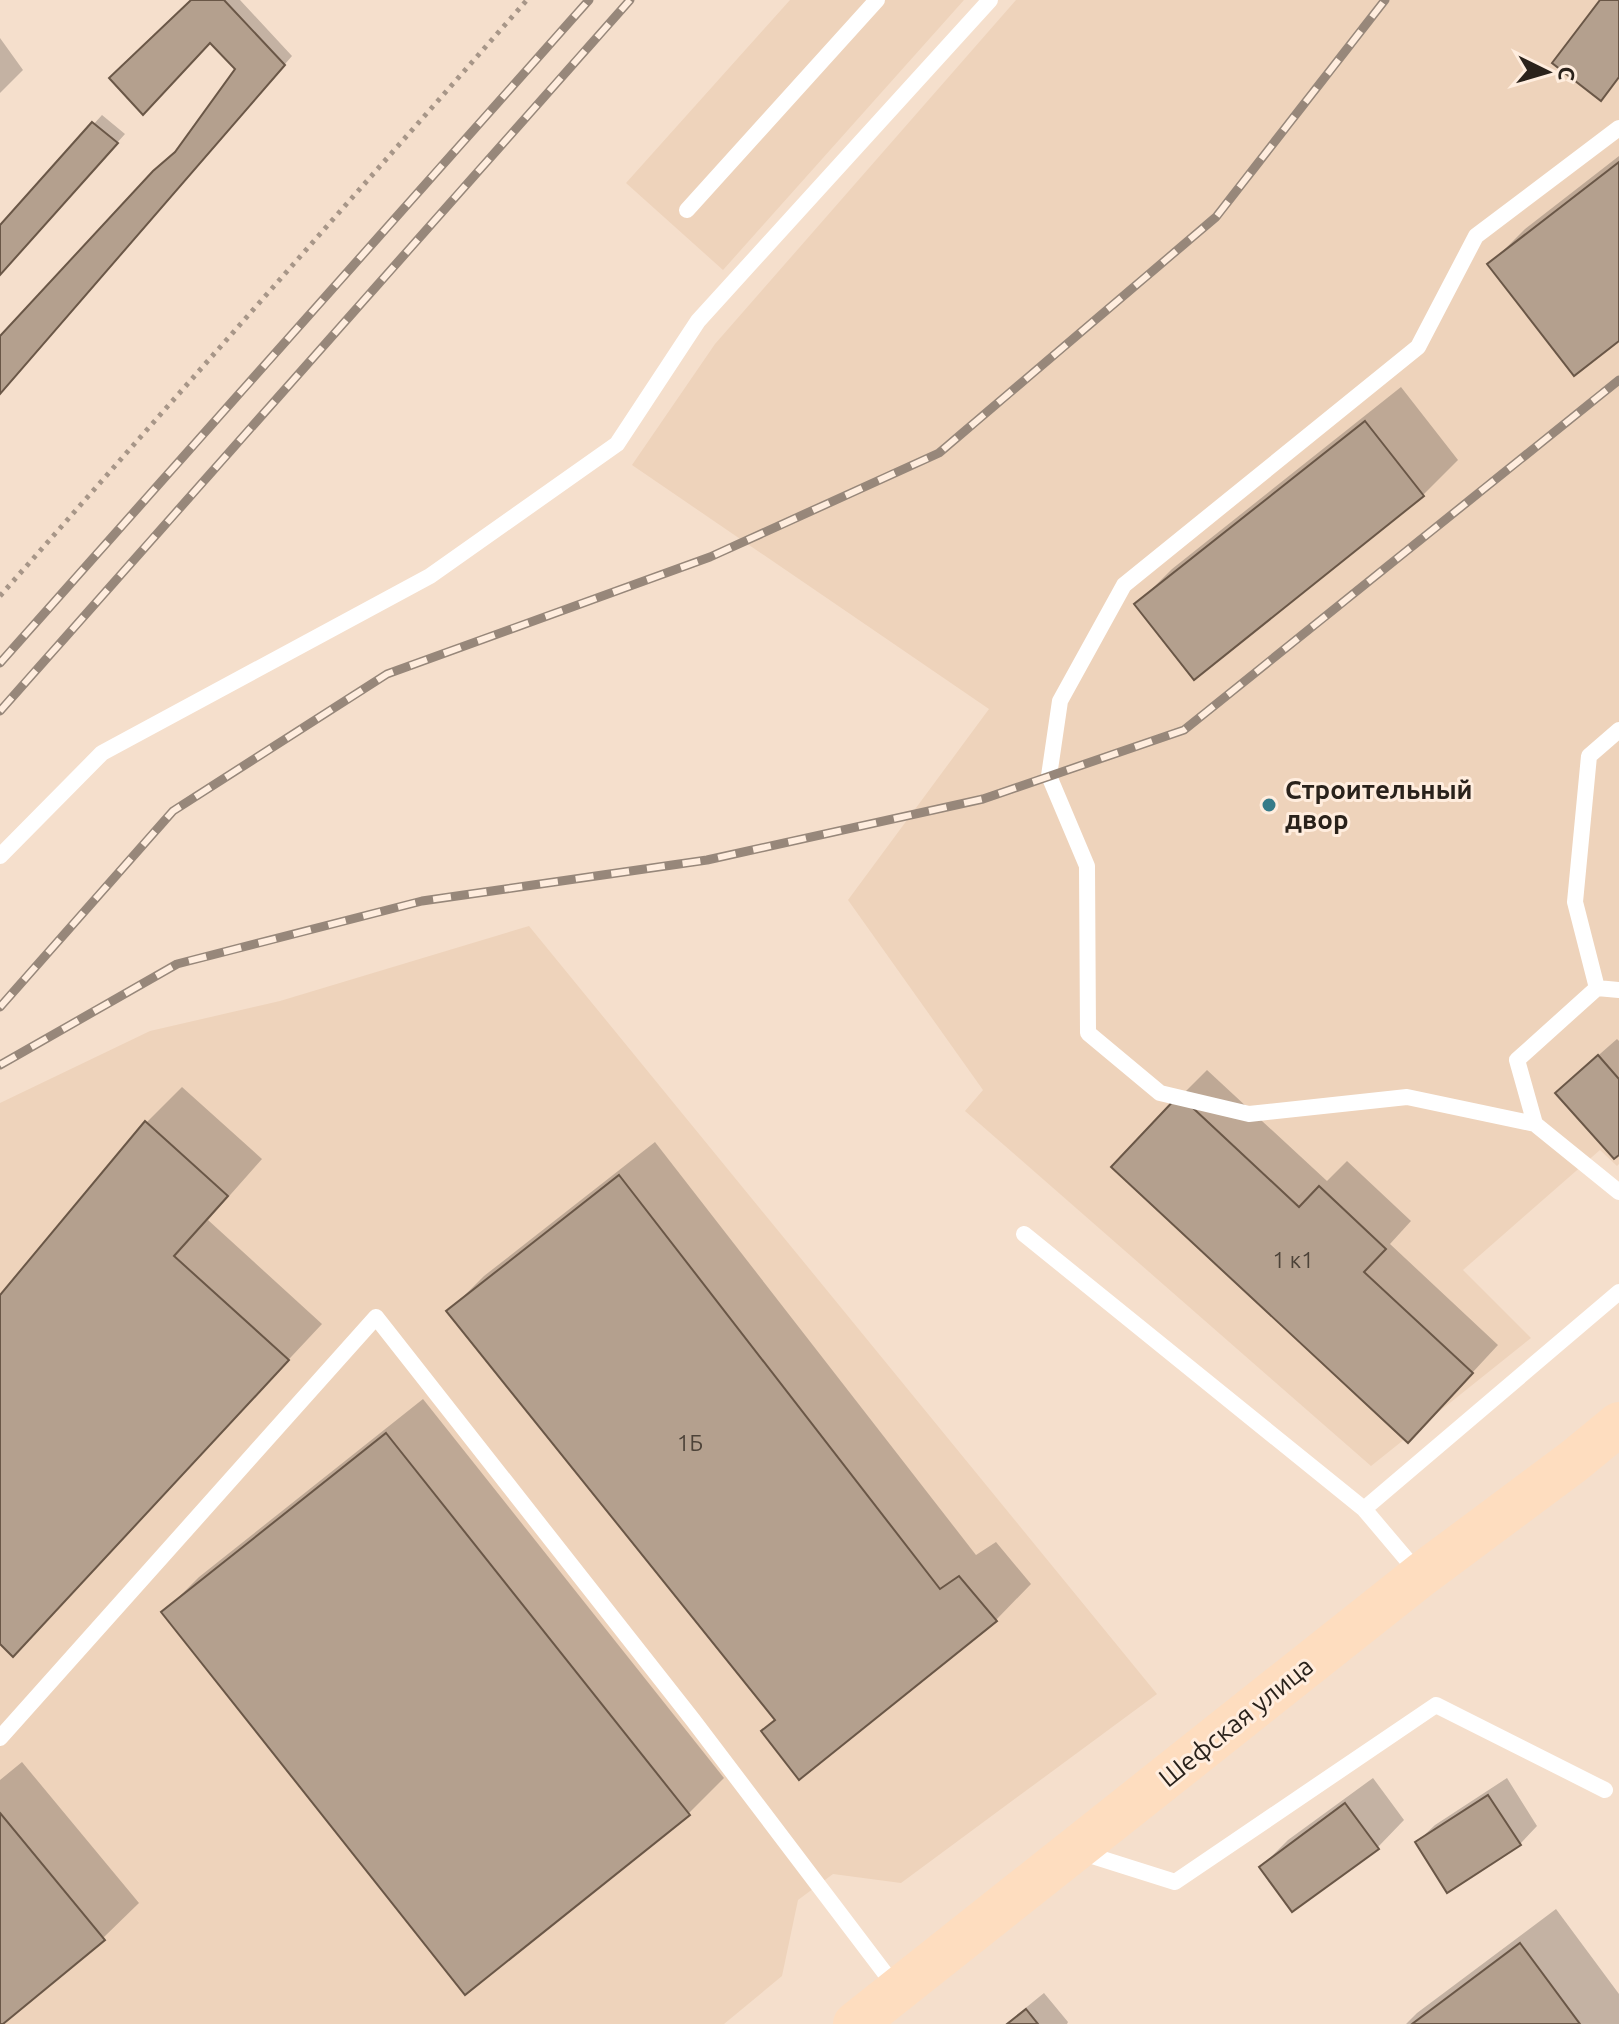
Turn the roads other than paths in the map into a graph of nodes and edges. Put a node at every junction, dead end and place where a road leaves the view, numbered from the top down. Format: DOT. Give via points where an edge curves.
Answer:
graph roads {
  1 [pos="877,0"];
  2 [pos="990,0"];
  3 [pos="1619,128"];
  4 [pos="687,210"];
  5 [pos="1619,730"];
  6 [pos="0,856"];
  7 [pos="1597,988"];
  8 [pos="1619,990"];
  9 [pos="1535,1124"];
  10 [pos="1619,1192"];
  11 [pos="1024,1234"];
  12 [pos="1619,1292"];
  13 [pos="1619,1424"];
  14 [pos="1364,1509"];
  15 [pos="1421,1575"];
  16 [pos="0,1738"];
  17 [pos="1605,1790"];
  18 [pos="1075,1850"];
  19 [pos="898,1990"];
  20 [pos="855,2024"];
  1 -- 4 [label="lane"];
  2 -- 6 [label="lane" via="698,321 617,444 430,576 102,753"];
  3 -- 9 [label="lane" via="1476,236 1418,347 1124,585 1060,701 1049,776 1087,866 1088,1033 1160,1093 1249,1114 1407,1097"];
  5 -- 7 [label="lane" via="1589,756 1575,902"];
  7 -- 8 [label="lane"];
  7 -- 9 [label="lane" via="1517,1060"];
  9 -- 10 [label="lane"];
  11 -- 14 [label="lane"];
  12 -- 14 [label="lane"];
  13 -- 15 [label="main road, Шефская улица"];
  14 -- 15 [label="lane"];
  15 -- 18 [label="main road, Шефская улица"];
  16 -- 19 [label="lane" via="376,1317"];
  17 -- 18 [label="lane" via="1436,1705 1175,1882"];
  18 -- 19 [label="main road, Шефская улица"];
  19 -- 20 [label="main road, Шефская улица"];
}
